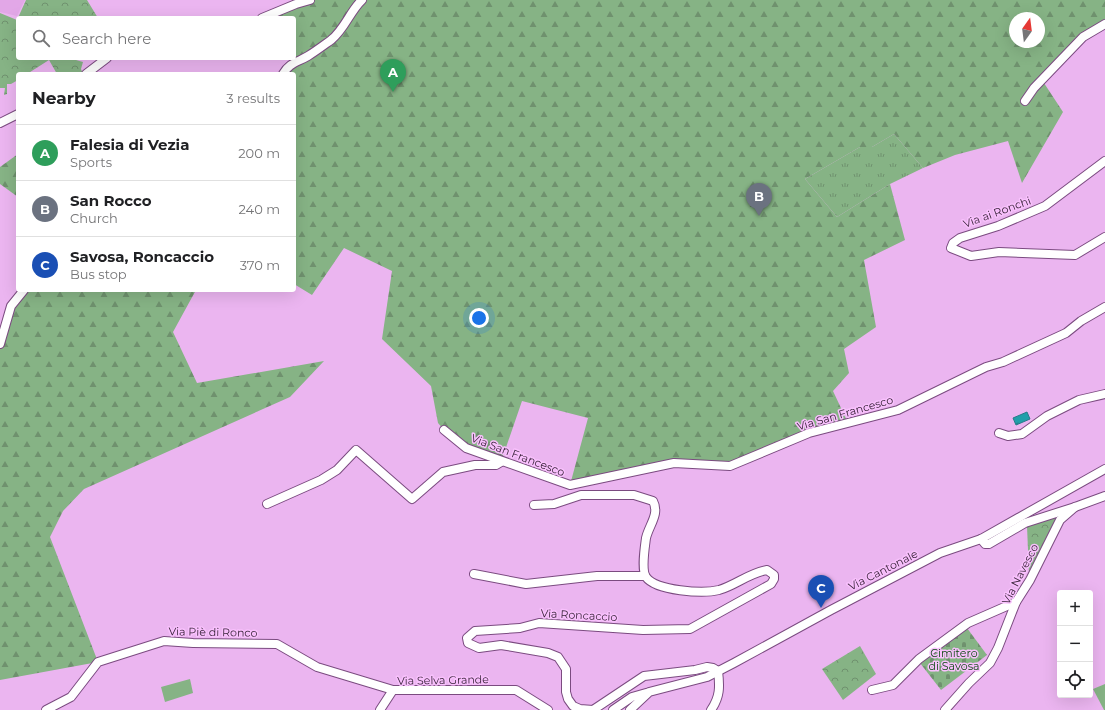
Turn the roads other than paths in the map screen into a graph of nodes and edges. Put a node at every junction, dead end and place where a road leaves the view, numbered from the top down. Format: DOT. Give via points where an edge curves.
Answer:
graph roads {
  1 [pos="310,0"];
  2 [pos="362,0"];
  3 [pos="267,16"];
  4 [pos="1105,24"];
  5 [pos="104,60"];
  6 [pos="89,72"];
  7 [pos="285,72"];
  8 [pos="1025,101"];
  9 [pos="16,115"];
  10 [pos="0,124"];
  11 [pos="1105,161"];
  12 [pos="1105,237"];
  13 [pos="22,292"];
  14 [pos="1105,307"];
  15 [pos="0,344"];
  16 [pos="1105,394"];
  17 [pos="444,430"];
  18 [pos="999,432"];
  19 [pos="501,462"];
  20 [pos="1105,469"];
  21 [pos="1105,496"];
  22 [pos="267,504"];
  23 [pos="534,505"];
  24 [pos="1076,507"];
  25 [pos="981,539"];
  26 [pos="474,574"];
  27 [pos="645,576"];
  28 [pos="1016,602"];
  29 [pos="718,671"];
  30 [pos="393,690"];
  31 [pos="872,690"];
  32 [pos="649,692"];
  33 [pos="46,710"];
  34 [pos="380,710"];
  35 [pos="548,710"];
  36 [pos="613,710"];
  37 [pos="630,710"];
  38 [pos="711,710"];
  39 [pos="945,710"];
  1 -- 3 [label="street"];
  2 -- 7 [label="street" via="332,39 293,62"];
  4 -- 8 [label="street" via="1083,37 1034,88"];
  5 -- 6 [label="street"];
  9 -- 10 [label="street"];
  11 -- 12 [label="street, Via ai Ronchi" via="1045,206 998,226 960,238 951,248 971,256 999,252 1075,255"];
  13 -- 15 [label="street" via="11,306"];
  14 -- 19 [label="street, Via San Francesco" via="1066,333 1003,362 986,367 903,408 809,433 730,466 674,463 570,485"];
  16 -- 18 [label="street" via="1078,400 1047,416 1022,434 1008,436"];
  17 -- 19 [label="street, Via San Francesco" via="466,448"];
  19 -- 22 [label="street" via="496,465 475,465 443,472 412,499 356,450 337,470 321,480"];
  20 -- 25 [label="street, Via Cantonale"];
  21 -- 24 [label="street"];
  23 -- 27 [label="street" via="554,504 581,495 634,495 653,501 656,506 655,515 647,532 644,551"];
  24 -- 25 [label="street" via="1026,523 989,544 985,544"];
  24 -- 28 [label="street, Via Navesco" via="1060,520"];
  25 -- 29 [label="street, Via Cantonale" via="940,553"];
  26 -- 27 [label="street" via="526,584 597,576"];
  27 -- 29 [label="street, Via Roncaccio" via="662,586 687,592 720,590 762,571 771,572 774,579 771,584 690,629 643,630 538,623 520,628 475,631 467,638 468,643 479,648 501,645 558,657 566,669 568,699 573,706 580,709 593,710 599,707 644,676 707,667"];
  28 -- 31 [label="street" via="968,623 919,659 893,685"];
  28 -- 39 [label="street, Via Navesco" via="990,663"];
  29 -- 32 [label="street, Via Cantonale" via="679,685"];
  29 -- 38 [label="street" via="719,697"];
  30 -- 33 [label="street, Via Piè di Ronco" via="317,667 277,644 164,641 98,662 71,697"];
  30 -- 34 [label="street, Via Selva Grande"];
  30 -- 35 [label="street, Via Selva Grande" via="516,690"];
  32 -- 36 [label="street, Via Cantonale" via="632,697"];
  32 -- 37 [label="street"];
}
